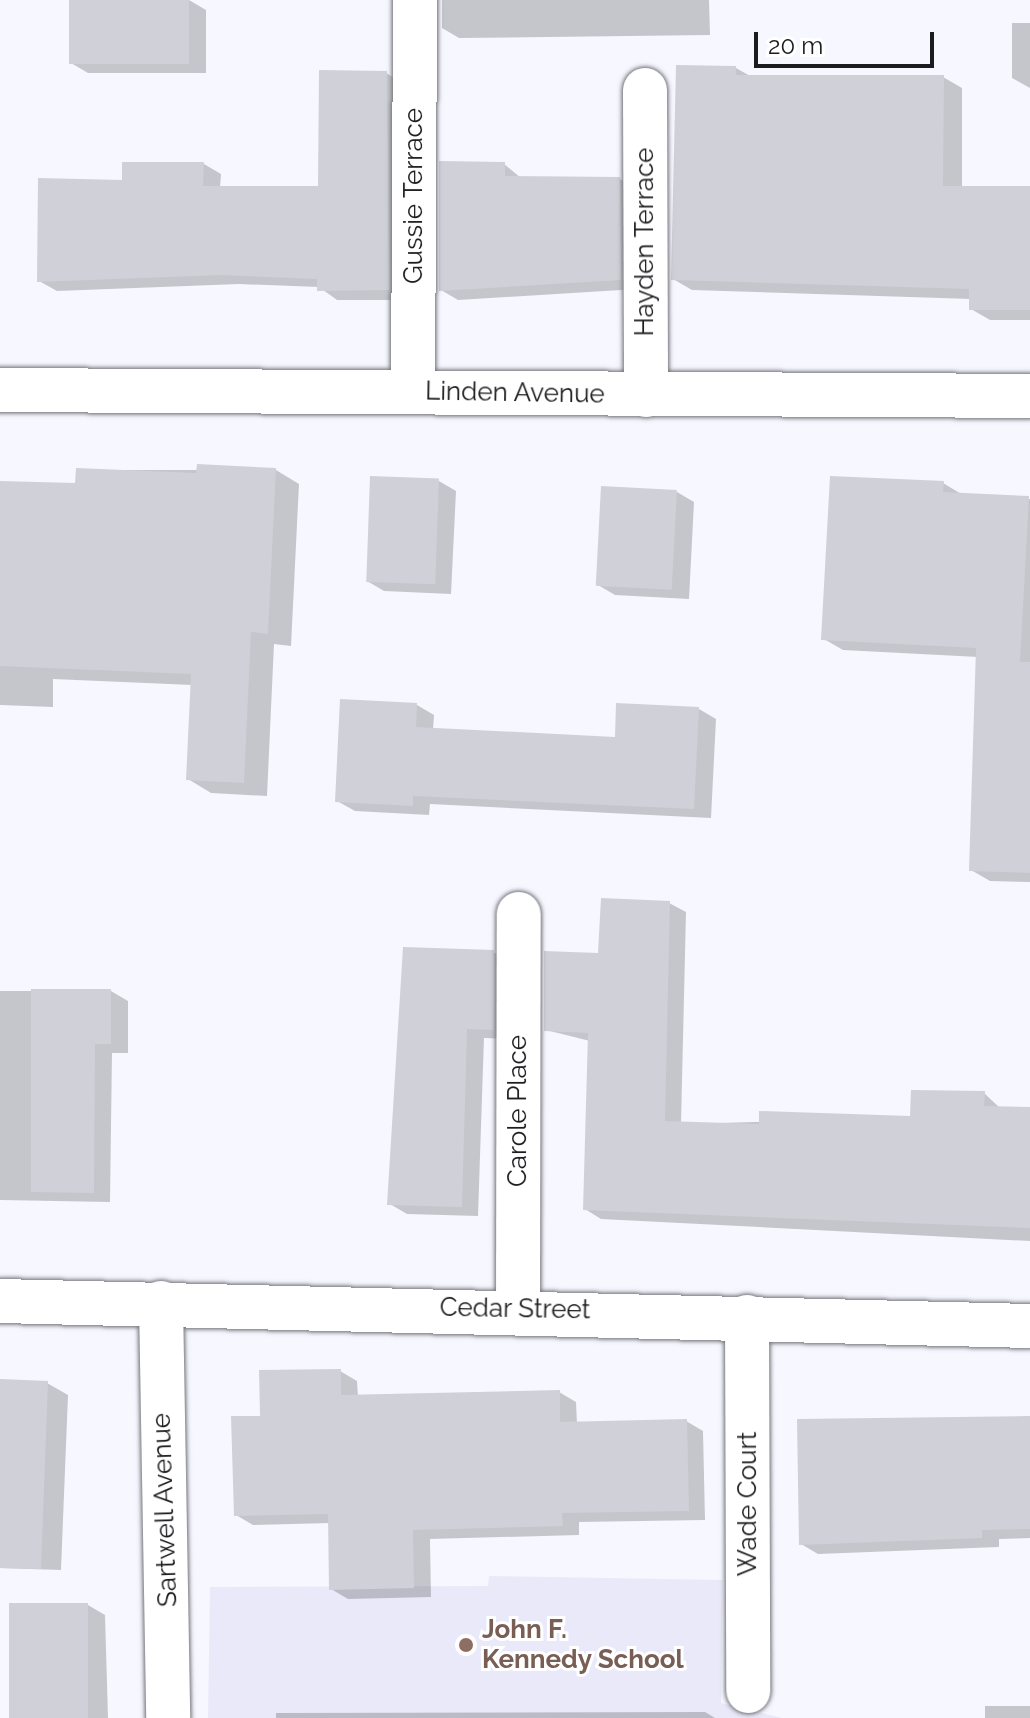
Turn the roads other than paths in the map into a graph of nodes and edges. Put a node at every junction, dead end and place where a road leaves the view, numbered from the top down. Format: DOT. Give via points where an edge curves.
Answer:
graph roads {
  1 [pos="415,0"];
  2 [pos="645,90"];
  3 [pos="0,362"];
  4 [pos="0,390"];
  5 [pos="413,392"];
  6 [pos="646,395"];
  7 [pos="1030,396"];
  8 [pos="519,914"];
  9 [pos="0,1301"];
  10 [pos="161,1303"];
  11 [pos="518,1308"];
  12 [pos="747,1317"];
  13 [pos="1030,1326"];
  14 [pos="748,1691"];
  15 [pos="168,1718"];
  1 -- 5 [label="street, Gussie Terrace"];
  2 -- 6 [label="street, Hayden Terrace"];
  3 -- 4 [label="street"];
  4 -- 5 [label="street, Linden Avenue"];
  5 -- 6 [label="street, Linden Avenue"];
  6 -- 7 [label="street, Linden Avenue"];
  8 -- 11 [label="street, Carole Place"];
  9 -- 10 [label="street, Cedar Street"];
  10 -- 11 [label="street, Cedar Street"];
  10 -- 15 [label="street, Sartwell Avenue"];
  11 -- 12 [label="street, Cedar Street"];
  12 -- 13 [label="street, Cedar Street"];
  12 -- 14 [label="street, Wade Court"];
}
